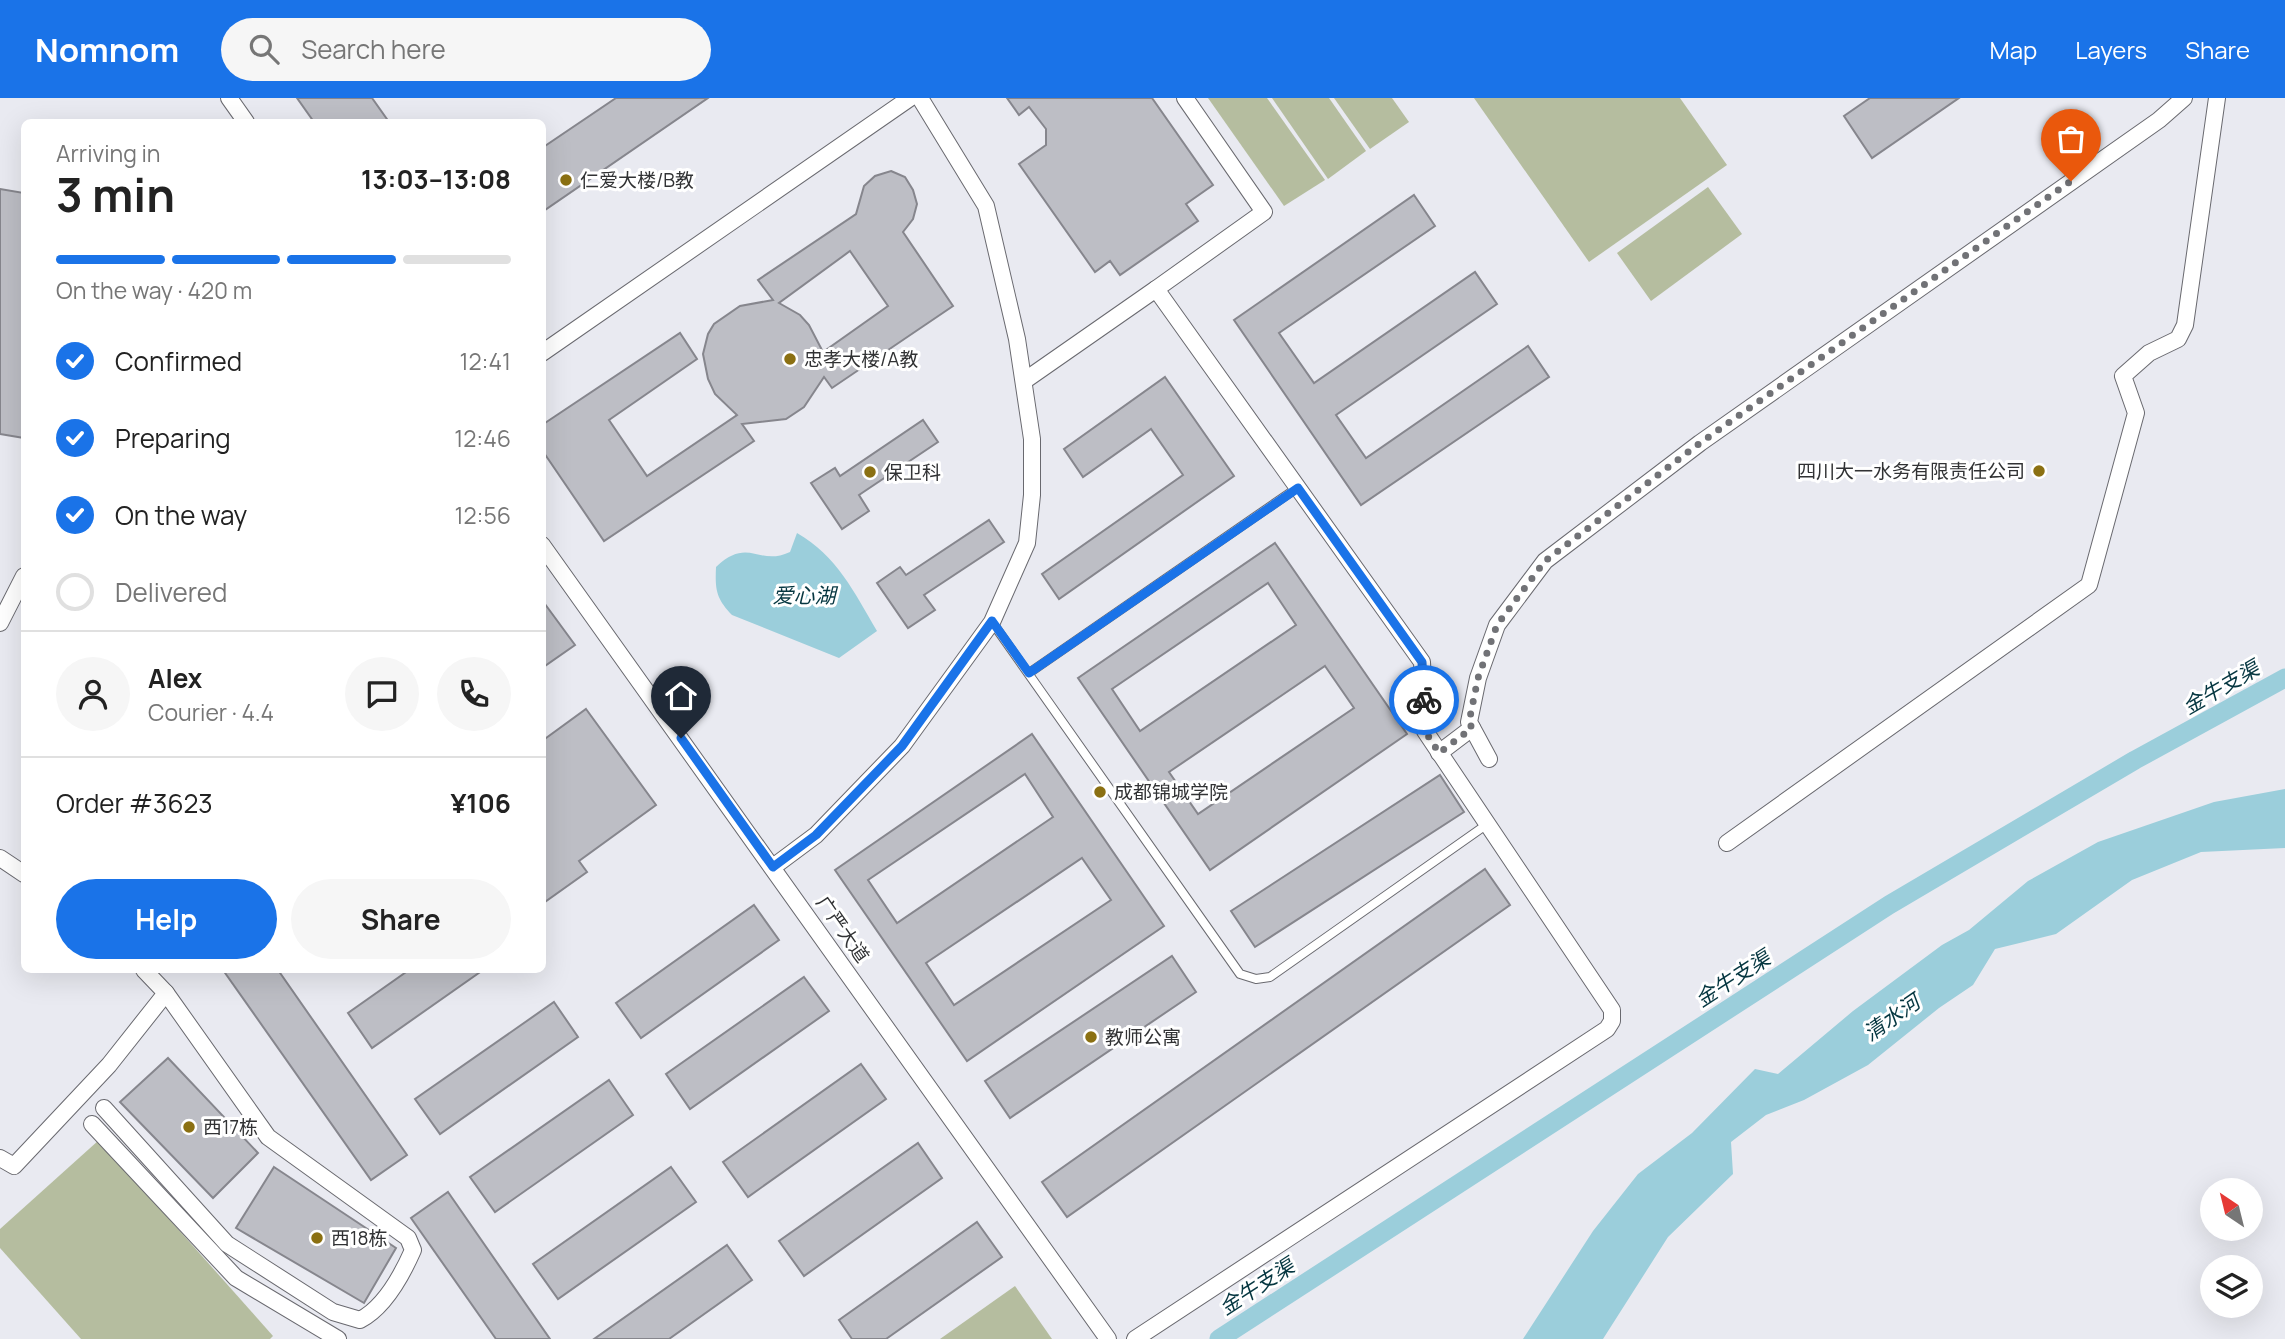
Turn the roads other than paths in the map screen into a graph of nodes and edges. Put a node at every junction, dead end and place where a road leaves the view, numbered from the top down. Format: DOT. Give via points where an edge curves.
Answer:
graph roads {
  1 [pos="229,98"];
  2 [pos="910,98"];
  3 [pos="920,98"];
  4 [pos="1185,98"];
  5 [pos="2184,98"];
  6 [pos="2217,98"];
  7 [pos="244,119"];
  8 [pos="1156,289"];
  9 [pos="546,350"];
  10 [pos="1024,381"];
  11 [pos="1298,488"];
  12 [pos="546,550"];
  13 [pos="21,582"];
  14 [pos="992,621"];
  15 [pos="0,622"];
  16 [pos="1029,673"];
  17 [pos="1472,728"];
  18 [pos="1439,753"];
  19 [pos="1489,759"];
  20 [pos="1486,825"];
  21 [pos="1727,843"];
  22 [pos="0,858"];
  23 [pos="773,867"];
  24 [pos="21,872"];
  25 [pos="147,973"];
  26 [pos="166,993"];
  27 [pos="104,1108"];
  28 [pos="92,1124"];
  29 [pos="0,1158"];
  30 [pos="338,1339"];
  31 [pos="1108,1339"];
  32 [pos="1135,1339"];
  1 -- 7 [label="street"];
  2 -- 9 [label="street"];
  3 -- 10 [label="street" via="986,206"];
  4 -- 8 [label="street" via="1264,212"];
  5 -- 17 [label="street" via="1700,443 1545,561 1497,625 1478,678 1469,722"];
  6 -- 21 [label="street" via="2185,325 2178,339 2149,353 2123,376 2136,413 2089,585"];
  8 -- 10 [label="street"];
  8 -- 11 [label="street"];
  10 -- 14 [label="street" via="1032,439 1027,543"];
  11 -- 16 [label="lane"];
  11 -- 18 [label="street" via="1422,662 1425,731"];
  12 -- 23 [label="street, 广严大道"];
  13 -- 15 [label="street"];
  14 -- 16 [label="lane"];
  14 -- 23 [label="street" via="902,746 816,835"];
  16 -- 20 [label="lane" via="1241,974 1248,977 1270,977"];
  17 -- 18 [label="street"];
  17 -- 19 [label="street"];
  18 -- 20 [label="street"];
  20 -- 32 [label="street" via="1612,1010 1607,1029"];
  22 -- 24 [label="street"];
  23 -- 31 [label="street, 广严大道"];
  25 -- 26 [label="street"];
  26 -- 27 [label="street" via="268,1137 408,1238 413,1250 406,1267 374,1313 360,1321 332,1312 227,1244"];
  26 -- 29 [label="street" via="109,1065 14,1166"];
  28 -- 30 [label="street" via="236,1278"];
}
